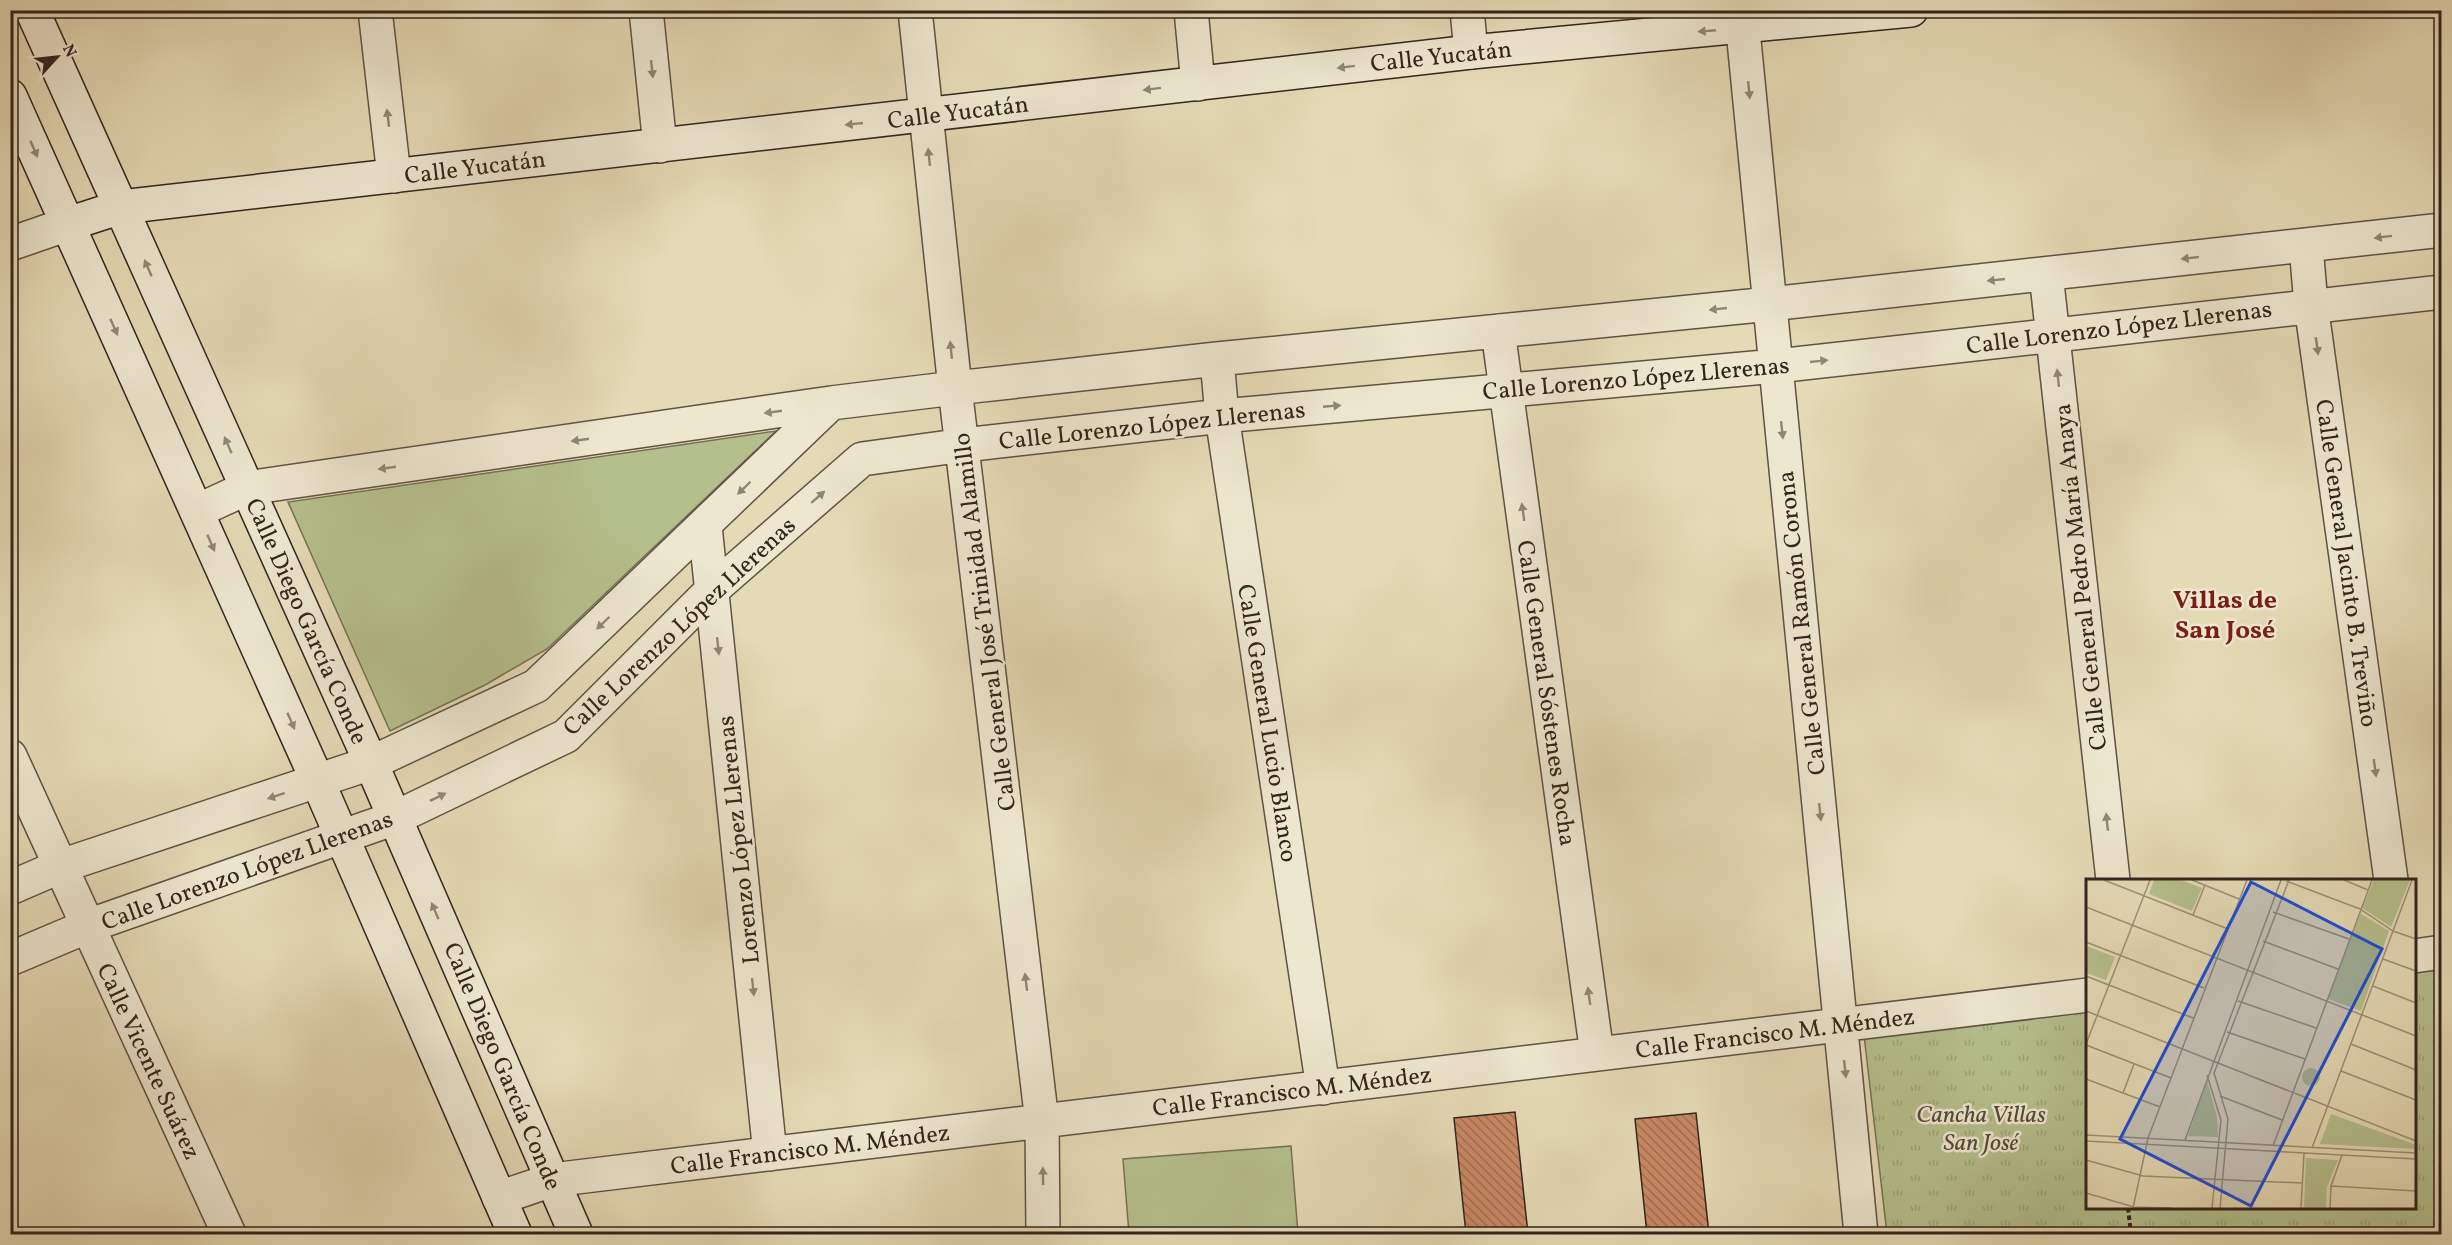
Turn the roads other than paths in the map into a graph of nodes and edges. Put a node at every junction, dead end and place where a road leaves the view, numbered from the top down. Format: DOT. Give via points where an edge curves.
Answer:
graph roads {
  1 [pos="32,10"];
  2 [pos="375,10"];
  3 [pos="646,10"];
  4 [pos="915,10"];
  5 [pos="1191,10"];
  6 [pos="1467,10"];
  7 [pos="1911,10"];
  8 [pos="1742,19"];
  9 [pos="1471,52"];
  10 [pos="1198,84"];
  11 [pos="10,96"];
  12 [pos="925,116"];
  13 [pos="660,146"];
  14 [pos="394,176"];
  15 [pos="121,207"];
  16 [pos="68,224"];
  17 [pos="2442,230"];
  18 [pos="10,244"];
  19 [pos="2306,246"];
  20 [pos="2046,274"];
  21 [pos="2442,292"];
  22 [pos="1770,304"];
  23 [pos="2311,305"];
  24 [pos="1498,331"];
  25 [pos="2053,335"];
  26 [pos="1216,358"];
  27 [pos="1776,366"];
  28 [pos="955,388"];
  29 [pos="1506,389"];
  30 [pos="831,403"];
  31 [pos="1222,416"];
  32 [pos="964,445"];
  33 [pos="247,488"];
  34 [pos="197,511"];
  35 [pos="705,526"];
  36 [pos="712,590"];
  37 [pos="10,756"];
  38 [pos="371,763"];
  39 [pos="318,782"];
  40 [pos="395,818"];
  41 [pos="342,836"];
  42 [pos="61,866"];
  43 [pos="2114,879"];
  44 [pos="2391,879"];
  45 [pos="10,888"];
  46 [pos="88,926"];
  47 [pos="2442,952"];
  48 [pos="2416,956"];
  49 [pos="10,959"];
  50 [pos="2086,995"];
  51 [pos="1841,1025"];
  52 [pos="1597,1054"];
  53 [pos="1323,1088"];
  54 [pos="1042,1122"];
  55 [pos="770,1154"];
  56 [pos="552,1180"];
  57 [pos="499,1198"];
  58 [pos="229,1234"];
  59 [pos="515,1234"];
  60 [pos="576,1234"];
  61 [pos="1043,1234"];
  62 [pos="1861,1234"];
  1 -- 15 [label="street, Calle Diego García Conde"];
  14 -- 2 [label="street, one-way"];
  3 -- 13 [label="street, one-way"];
  4 -- 12 [label="street, Calle General José Trinidad Alamillo"];
  5 -- 10 [label="street"];
  6 -- 9 [label="street"];
  7 -- 8 [label="street, Calle Yucatán"];
  8 -- 9 [label="street, Calle Yucatán, one-way"];
  8 -- 22 [label="street, Calle General Ramón Corona, one-way"];
  9 -- 10 [label="street, Calle Yucatán, one-way"];
  10 -- 12 [label="street, Calle Yucatán, one-way"];
  11 -- 16 [label="street, one-way"];
  12 -- 13 [label="street, Calle Yucatán, one-way"];
  28 -- 12 [label="street, Calle General José Trinidad Alamillo, one-way"];
  13 -- 14 [label="street, Calle Yucatán"];
  14 -- 15 [label="street, Calle Yucatán"];
  15 -- 16 [label="street, Calle Yucatán"];
  33 -- 15 [label="street, Calle Diego García Conde, one-way"];
  16 -- 18 [label="street, Calle Yucatán"];
  16 -- 34 [label="street, one-way"];
  17 -- 19 [label="street, one-way"];
  19 -- 20 [label="street, one-way"];
  19 -- 23 [label="street, Calle General Jacinto B. Treviño"];
  20 -- 22 [label="street, one-way"];
  20 -- 25 [label="street, Calle General Pedro María Anaya"];
  21 -- 23 [label="street, Calle Lorenzo López Llerenas"];
  22 -- 24 [label="street, one-way"];
  22 -- 27 [label="street, Calle General Ramón Corona"];
  23 -- 25 [label="street, Calle Lorenzo López Llerenas"];
  23 -- 44 [label="street, Calle General Jacinto B. Treviño, one-way"];
  24 -- 26 [label="street"];
  24 -- 29 [label="street, Calle General Sóstenes Rocha"];
  27 -- 25 [label="street, Calle Lorenzo López Llerenas, one-way"];
  43 -- 25 [label="street, Calle General Pedro María Anaya, one-way"];
  26 -- 28 [label="street"];
  26 -- 31 [label="street, Calle General Lucio Blanco"];
  27 -- 29 [label="street, Calle Lorenzo López Llerenas"];
  27 -- 51 [label="street, Calle General Ramón Corona, one-way"];
  28 -- 30 [label="street"];
  28 -- 32 [label="street, Calle General José Trinidad Alamillo"];
  31 -- 29 [label="street, Calle Lorenzo López Llerenas, one-way"];
  52 -- 29 [label="street, Calle General Sóstenes Rocha, one-way"];
  30 -- 33 [label="street, one-way"];
  30 -- 35 [label="street, one-way"];
  31 -- 32 [label="street, Calle Lorenzo López Llerenas"];
  31 -- 53 [label="street, Calle General Lucio Blanco"];
  36 -- 32 [label="street, Calle Lorenzo López Llerenas, one-way" via="862,459"];
  54 -- 32 [label="street, Calle General José Trinidad Alamillo, one-way"];
  33 -- 34 [label="street"];
  33 -- 38 [label="street, Calle Diego García Conde"];
  34 -- 39 [label="street, one-way"];
  35 -- 36 [label="street, Lorenzo López Llerenas"];
  35 -- 38 [label="street, one-way" via="536,686"];
  40 -- 36 [label="street, Calle Lorenzo López Llerenas, one-way" via="566,736"];
  36 -- 55 [label="street, Lorenzo López Llerenas, one-way"];
  37 -- 42 [label="street, Calle Vicente Suárez"];
  38 -- 39 [label="street"];
  38 -- 40 [label="street, Calle Diego García Conde"];
  39 -- 41 [label="street"];
  39 -- 42 [label="street, one-way"];
  40 -- 41 [label="street, Calle Lorenzo López Llerenas"];
  56 -- 40 [label="street, Calle Diego García Conde, one-way"];
  41 -- 46 [label="street, Calle Lorenzo López Llerenas"];
  41 -- 57 [label="street"];
  42 -- 45 [label="street"];
  42 -- 46 [label="street, Calle Vicente Suárez"];
  46 -- 49 [label="street, Calle Lorenzo López Llerenas"];
  46 -- 58 [label="street, Calle Vicente Suárez"];
  47 -- 48 [label="street"];
  50 -- 51 [label="street, Calle Francisco M. Méndez"];
  51 -- 52 [label="street, Calle Francisco M. Méndez"];
  51 -- 62 [label="street, Calle General Ramón Corona, one-way"];
  52 -- 53 [label="street, Calle Francisco M. Méndez"];
  53 -- 54 [label="street, Calle Francisco M. Méndez"];
  54 -- 55 [label="street, Calle Francisco M. Méndez"];
  61 -- 54 [label="street, Calle General José Trinidad Alamillo, one-way"];
  55 -- 56 [label="street, Calle Francisco M. Méndez"];
  56 -- 57 [label="street, Calle Francisco M. Méndez"];
  56 -- 60 [label="street, Calle Diego García Conde"];
  57 -- 59 [label="street"];
}
